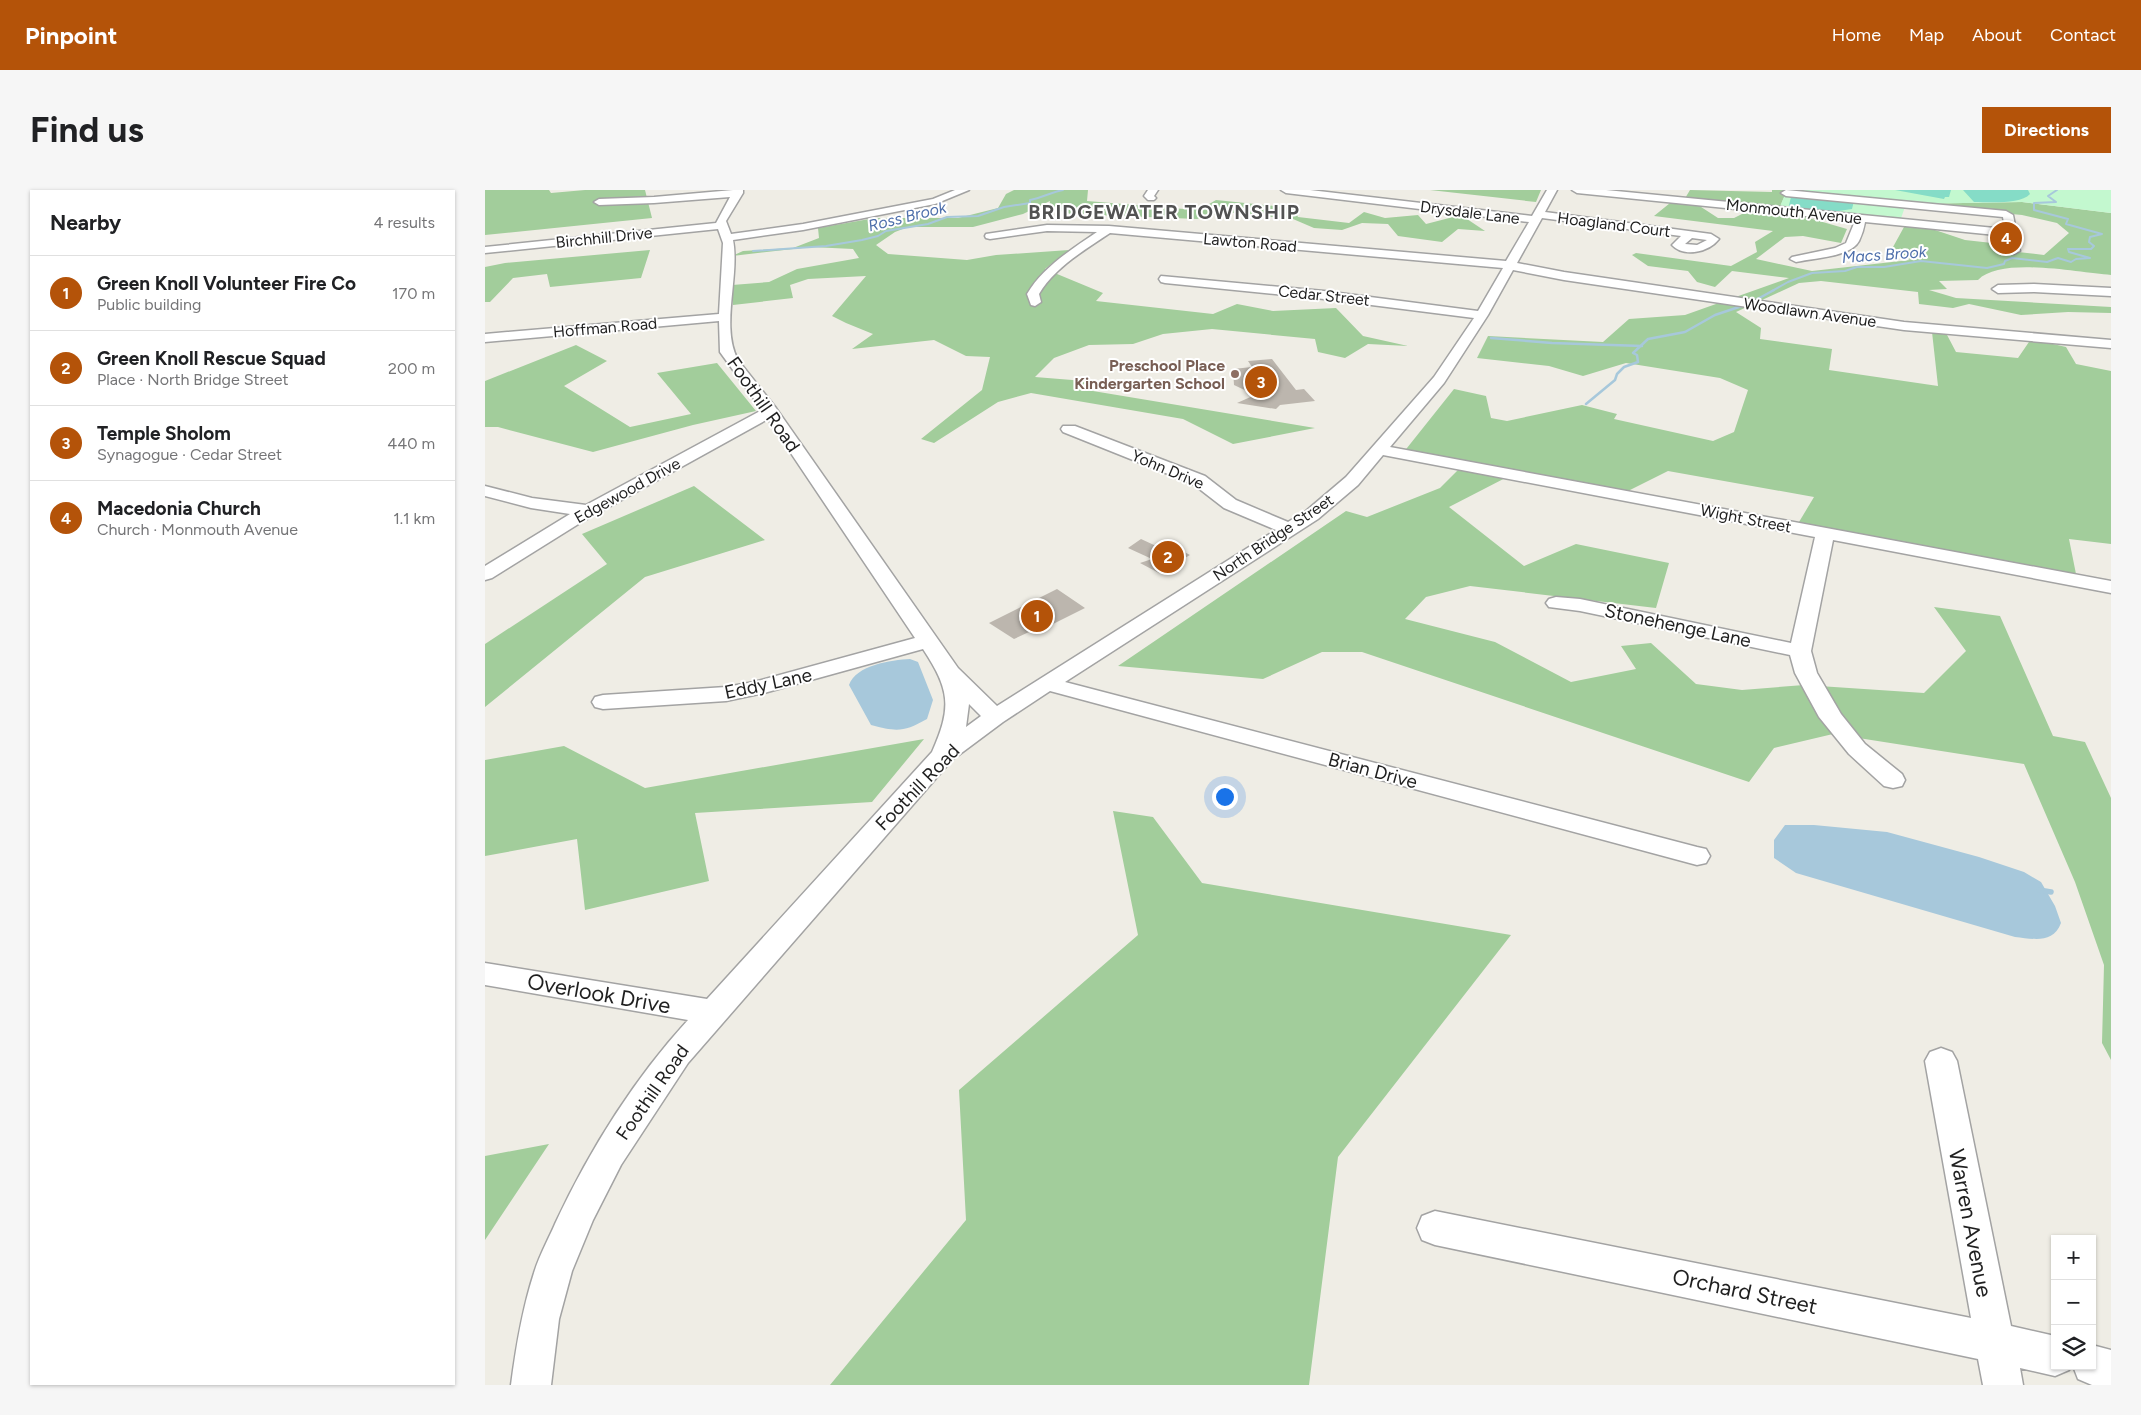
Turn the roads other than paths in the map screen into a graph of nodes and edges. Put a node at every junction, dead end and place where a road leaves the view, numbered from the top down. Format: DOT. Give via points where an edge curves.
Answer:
graph roads {
  1 [pos="964,190"];
  2 [pos="1286,190"];
  3 [pos="1552,190"];
  4 [pos="1577,190"];
  5 [pos="738,191"];
  6 [pos="1635,196"];
  7 [pos="599,202"];
  8 [pos="1625,207"];
  9 [pos="1781,210"];
  10 [pos="1537,217"];
  11 [pos="1861,218"];
  12 [pos="1109,230"];
  13 [pos="725,232"];
  14 [pos="2011,233"];
  15 [pos="1690,234"];
  16 [pos="990,236"];
  17 [pos="485,250"];
  18 [pos="2014,251"];
  19 [pos="1796,259"];
  20 [pos="1510,267"];
  21 [pos="1165,279"];
  22 [pos="1999,289"];
  23 [pos="2111,292"];
  24 [pos="1035,302"];
  25 [pos="1482,315"];
  26 [pos="725,317"];
  27 [pos="485,338"];
  28 [pos="2111,344"];
  29 [pos="771,411"];
  30 [pos="1069,429"];
  31 [pos="1380,450"];
  32 [pos="485,491"];
  33 [pos="589,511"];
  34 [pos="1290,529"];
  35 [pos="1825,534"];
  36 [pos="485,574"];
  37 [pos="2111,586"];
  38 [pos="1555,603"];
  39 [pos="928,641"];
  40 [pos="1800,651"];
  41 [pos="951,672"];
  42 [pos="1049,684"];
  43 [pos="603,702"];
  44 [pos="995,717"];
  45 [pos="943,756"];
  46 [pos="1893,780"];
  47 [pos="1697,856"];
  48 [pos="485,974"];
  49 [pos="712,1012"];
  50 [pos="1941,1061"];
  51 [pos="1435,1228"];
  52 [pos="1993,1342"];
  53 [pos="2051,1355"];
  54 [pos="2096,1366"];
  55 [pos="2111,1370"];
  56 [pos="531,1385"];
  57 [pos="2003,1385"];
  1 -- 13 [label="street, Birchhill Drive" via="935,201 803,227"];
  2 -- 10 [label="street, Drysdale Lane"];
  3 -- 10 [label="street, North Bridge Street"];
  4 -- 6 [label="street, Monmouth Avenue"];
  5 -- 7 [label="street"];
  5 -- 13 [label="street, Foothill Road" via="722,217"];
  6 -- 8 [label="street"];
  6 -- 9 [label="street, Monmouth Avenue" via="1709,208"];
  9 -- 11 [label="street, Monmouth Avenue"];
  9 -- 14 [label="street" via="1783,193 2008,215"];
  10 -- 15 [label="street, Hoagland Court"];
  10 -- 20 [label="street, North Bridge Street"];
  11 -- 14 [label="street, Monmouth Avenue"];
  11 -- 19 [label="street" via="1854,242 1848,248"];
  12 -- 16 [label="street, Lawton Road" via="1061,227"];
  12 -- 20 [label="street, Lawton Road"];
  12 -- 24 [label="street" via="1047,276 1034,290"];
  13 -- 17 [label="street, Birchhill Drive"];
  13 -- 26 [label="street, Foothill Road"];
  14 -- 18 [label="street"];
  20 -- 25 [label="street, North Bridge Street"];
  20 -- 28 [label="street, Woodlawn Avenue" via="1904,326"];
  21 -- 25 [label="street, Cedar Street"];
  22 -- 23 [label="street"];
  25 -- 31 [label="street, North Bridge Street" via="1439,380"];
  26 -- 27 [label="street, Hoffman Road"];
  26 -- 29 [label="street, Foothill Road" via="727,352"];
  29 -- 33 [label="street, Edgewood Drive"];
  29 -- 39 [label="street, Foothill Road"];
  30 -- 34 [label="street, Yohn Drive" via="1199,480 1229,503"];
  31 -- 34 [label="street, North Bridge Street" via="1333,498"];
  31 -- 35 [label="street, Wight Street"];
  32 -- 33 [label="street" via="531,503"];
  33 -- 36 [label="street, Edgewood Drive"];
  34 -- 42 [label="street, North Bridge Street"];
  35 -- 37 [label="street, Wight Street"];
  35 -- 40 [label="street"];
  38 -- 40 [label="street, Stonehenge Lane" via="1581,605"];
  39 -- 41 [label="street, Foothill Road"];
  39 -- 43 [label="street, Eddy Lane" via="746,690"];
  40 -- 46 [label="street" via="1806,673 1831,717 1857,749"];
  41 -- 44 [label="street, Foothill Road"];
  41 -- 45 [label="street" via="959,707"];
  42 -- 44 [label="street, North Bridge Street"];
  42 -- 47 [label="street, Brian Drive"];
  44 -- 45 [label="street, Foothill Road"];
  45 -- 49 [label="street, Foothill Road"];
  48 -- 49 [label="street, Overlook Drive"];
  49 -- 56 [label="street, Foothill Road" via="677,1054 614,1147 579,1212 553,1271 540,1319"];
  50 -- 52 [label="street, Warren Avenue"];
  51 -- 52 [label="street, Orchard Street"];
  52 -- 53 [label="street, Orchard Street"];
  52 -- 57 [label="street, Warren Avenue"];
  54 -- 55 [label="street"];
}
